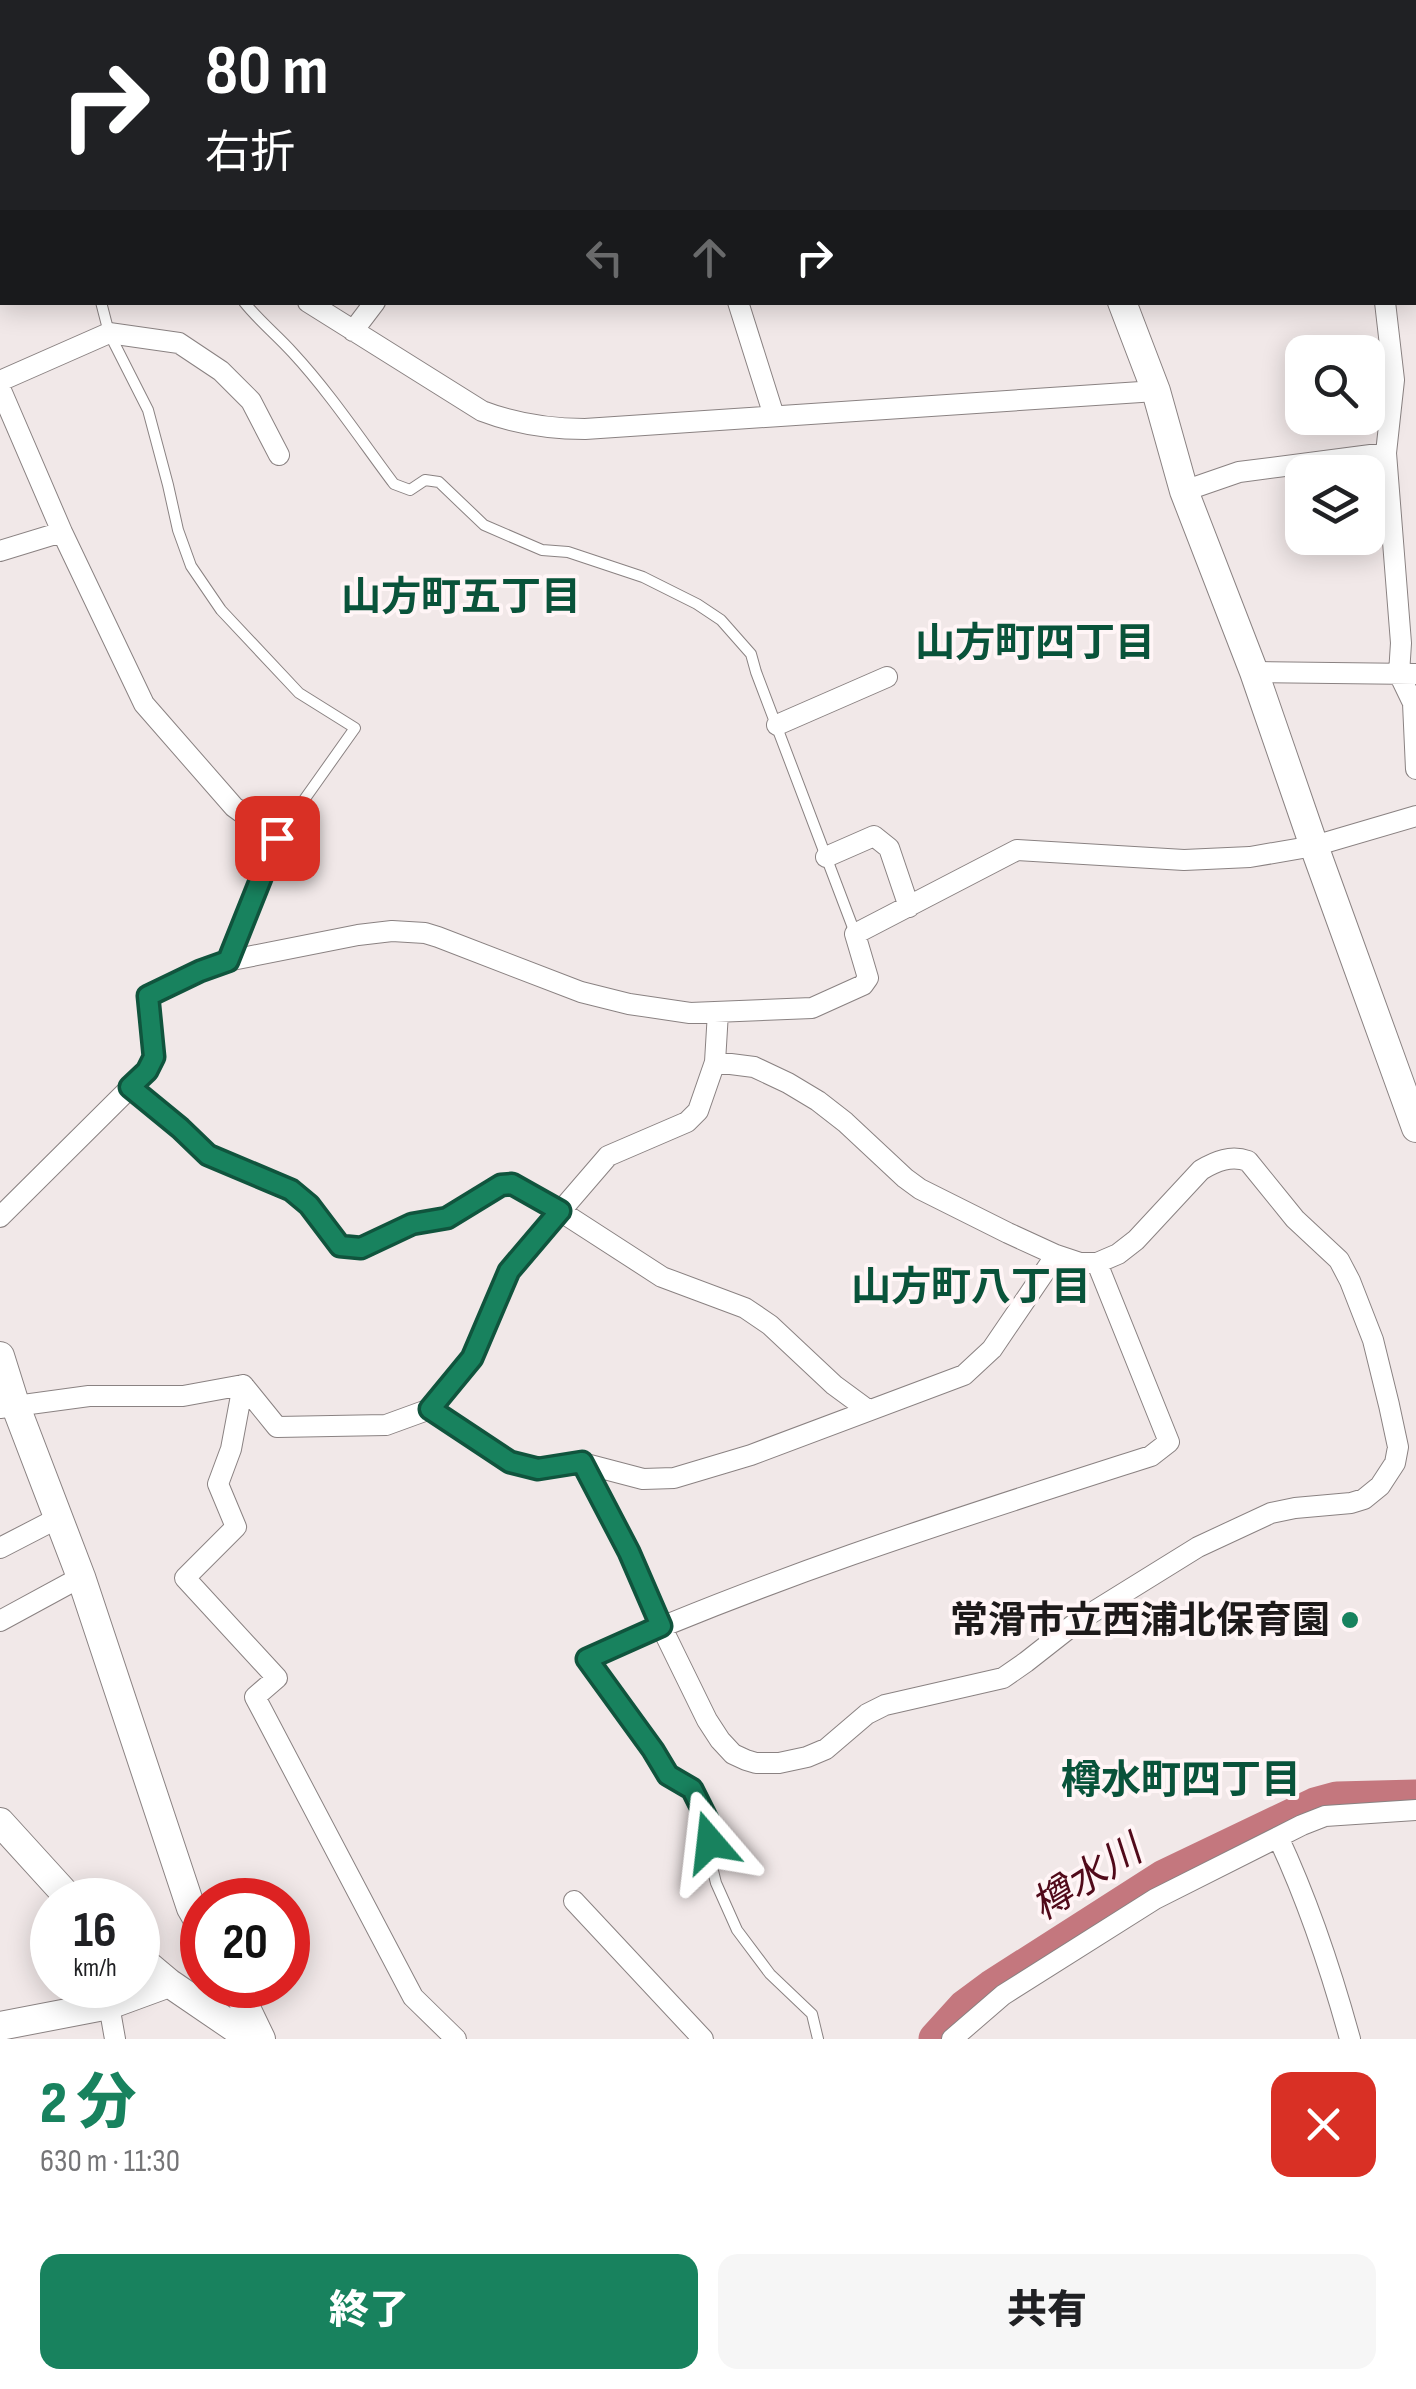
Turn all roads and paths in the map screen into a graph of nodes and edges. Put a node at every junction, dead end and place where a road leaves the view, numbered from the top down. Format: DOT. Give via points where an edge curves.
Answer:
graph roads {
  1 [pos="102,305"];
  2 [pos="246,305"];
  3 [pos="312,305"];
  4 [pos="372,305"];
  5 [pos="739,305"];
  6 [pos="1123,305"];
  7 [pos="1386,305"];
  8 [pos="109,332"];
  9 [pos="353,332"];
  10 [pos="0,384"];
  11 [pos="1156,391"];
  12 [pos="774,416"];
  13 [pos="1386,453"];
  14 [pos="279,455"];
  15 [pos="1184,490"];
  16 [pos="62,532"];
  17 [pos="0,551"];
  18 [pos="1254,672"];
  19 [pos="1408,674"];
  20 [pos="887,676"];
  21 [pos="777,725"];
  22 [pos="1416,769"];
  23 [pos="1416,816"];
  24 [pos="277,838"];
  25 [pos="1314,846"];
  26 [pos="826,858"];
  27 [pos="909,907"];
  28 [pos="855,934"];
  29 [pos="228,961"];
  30 [pos="718,1012"];
  31 [pos="715,1062"];
  32 [pos="130,1087"];
  33 [pos="1416,1128"];
  34 [pos="560,1211"];
  35 [pos="0,1217"];
  36 [pos="1056,1255"];
  37 [pos="1096,1263"];
  38 [pos="0,1356"];
  39 [pos="243,1386"];
  40 [pos="8,1407"];
  41 [pos="430,1409"];
  42 [pos="868,1410"];
  43 [pos="582,1462"];
  44 [pos="60,1516"];
  45 [pos="0,1548"];
  46 [pos="81,1577"];
  47 [pos="0,1620"];
  48 [pos="661,1626"];
  49 [pos="653,1750"];
  50 [pos="1416,1810"];
  51 [pos="0,1822"];
  52 [pos="1278,1837"];
  53 [pos="51,1878"];
  54 [pos="181,1878"];
  55 [pos="574,1901"];
  56 [pos="160,1975"];
  57 [pos="169,1983"];
  58 [pos="160,1986"];
  59 [pos="102,2008"];
  60 [pos="109,2008"];
  61 [pos="246,2008"];
  62 [pos="0,2026"];
  63 [pos="30,2030"];
  64 [pos="115,2039"];
  65 [pos="251,2039"];
  66 [pos="261,2039"];
  67 [pos="456,2039"];
  68 [pos="702,2039"];
  69 [pos="818,2039"];
  70 [pos="952,2039"];
  71 [pos="1350,2039"];
  1 -- 8 [label="lane"];
  2 -- 21 [label="lane" via="318,382 394,484 410,490 424,480 439,482 484,525 542,550 643,577 697,604 752,654"];
  3 -- 9 [label="street"];
  4 -- 9 [label="street"];
  5 -- 12 [label="street"];
  6 -- 11 [label="street"];
  7 -- 13 [label="street" via="1394,380"];
  8 -- 10 [label="street"];
  8 -- 14 [label="street" via="178,343 222,371 251,401"];
  8 -- 24 [label="lane" via="148,410 190,566 221,610 299,693 355,728"];
  9 -- 12 [label="street" via="482,411 526,424 585,429"];
  10 -- 16 [label="street"];
  11 -- 12 [label="street"];
  11 -- 15 [label="street"];
  13 -- 15 [label="street" via="1239,472"];
  13 -- 19 [label="street"];
  15 -- 18 [label="street"];
  16 -- 17 [label="street"];
  16 -- 24 [label="street" via="144,704 234,807"];
  18 -- 19 [label="street"];
  18 -- 25 [label="street"];
  19 -- 22 [label="street"];
  20 -- 21 [label="street"];
  21 -- 26 [label="lane"];
  23 -- 25 [label="street"];
  24 -- 29 [label="street"];
  25 -- 27 [label="street" via="1184,860 1016,850"];
  25 -- 33 [label="street"];
  26 -- 27 [label="street" via="874,836 889,848"];
  26 -- 28 [label="lane"];
  27 -- 28 [label="street"];
  28 -- 30 [label="street" via="868,978 863,985 812,1008"];
  29 -- 30 [label="street" via="375,933 425,933 594,996"];
  29 -- 32 [label="street" via="148,996 154,1057"];
  30 -- 31 [label="street"];
  31 -- 34 [label="street" via="698,1112 608,1156"];
  31 -- 36 [label="street" via="754,1068 788,1083 920,1189"];
  32 -- 34 [label="street" via="208,1155 291,1190 340,1246 361,1248 412,1224 447,1218 501,1185 512,1184"];
  32 -- 35 [label="street"];
  34 -- 41 [label="street" via="509,1271 472,1358"];
  34 -- 42 [label="street" via="662,1277 745,1308"];
  36 -- 37 [label="street"];
  36 -- 42 [label="street" via="992,1349 964,1376"];
  37 -- 48 [label="street" via="1170,1442 1151,1456 909,1534"];
  37 -- 48 [label="street" via="1136,1240 1212,1163 1248,1161 1339,1260 1361,1308 1398,1447 1380,1486 1358,1502 1259,1517 1157,1570 1003,1678 885,1704 826,1749 790,1761 746,1760 720,1740"];
  38 -- 40 [label="street"];
  39 -- 40 [label="street"];
  39 -- 41 [label="street" via="277,1426 386,1425"];
  39 -- 67 [label="street" via="218,1484 236,1527 185,1578 277,1678 255,1697 413,1997"];
  40 -- 44 [label="street"];
  41 -- 43 [label="street" via="510,1462 538,1469"];
  42 -- 43 [label="street" via="751,1456 664,1480"];
  43 -- 48 [label="street"];
  44 -- 45 [label="street"];
  44 -- 46 [label="street"];
  46 -- 47 [label="street"];
  46 -- 54 [label="street"];
  48 -- 49 [label="street" via="587,1659"];
  49 -- 69 [label="lane" via="668,1775 692,1789 708,1821 710,1862 737,1930 812,2014"];
  50 -- 52 [label="street" via="1324,1816"];
  51 -- 53 [label="street"];
  52 -- 70 [label="street" via="1156,1899 1003,1995"];
  52 -- 71 [label="street"];
  55 -- 68 [label="street"];
  56 -- 57 [label="street"];
  57 -- 58 [label="street"];
  57 -- 65 [label="street"];
  59 -- 63 [label="street"];
  60 -- 64 [label="street"];
  61 -- 66 [label="street"];
  62 -- 63 [label="street"];
}
